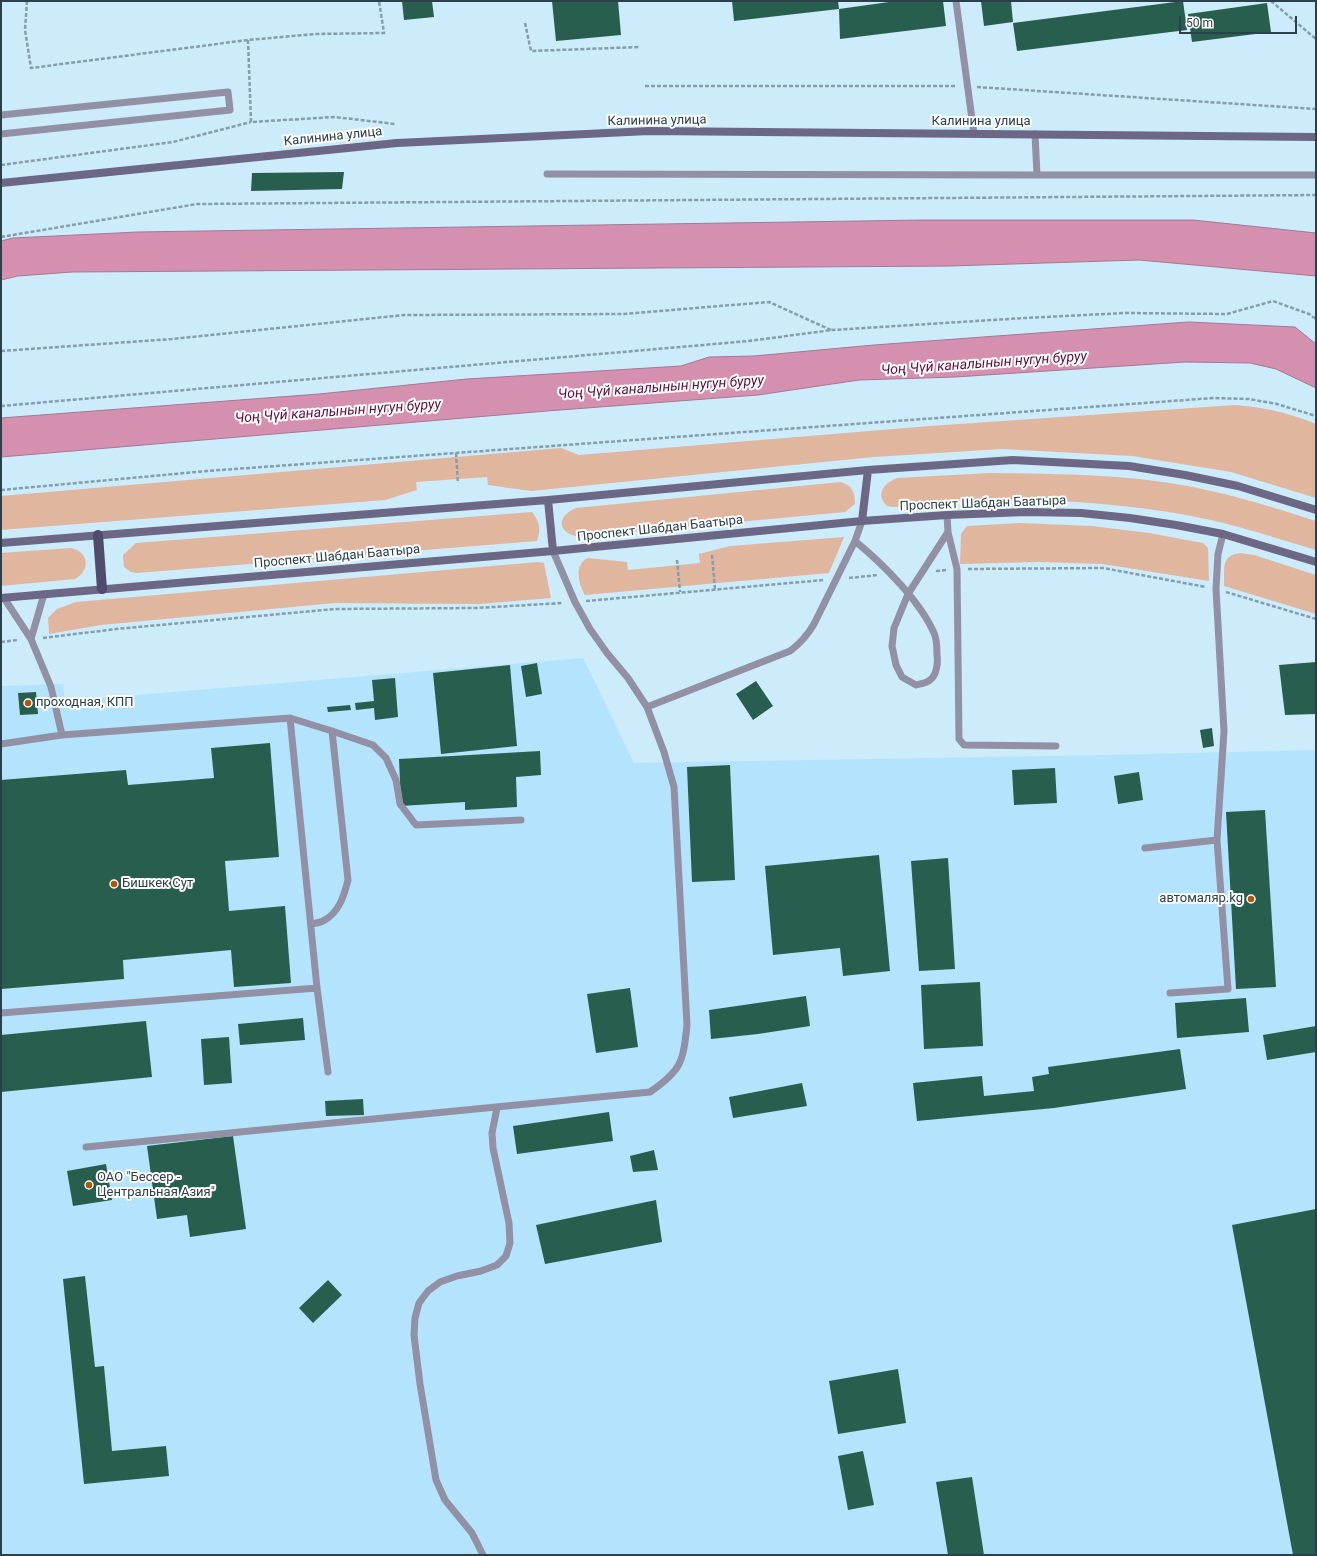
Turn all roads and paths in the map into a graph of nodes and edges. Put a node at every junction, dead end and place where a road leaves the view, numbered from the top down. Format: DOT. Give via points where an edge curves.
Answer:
graph roads {
  1 [pos="27,1"];
  2 [pos="379,1"];
  3 [pos="956,1"];
  4 [pos="1271,1"];
  5 [pos="525,23"];
  6 [pos="1316,39"];
  7 [pos="248,40"];
  8 [pos="640,47"];
  9 [pos="1,115"];
  10 [pos="252,122"];
  11 [pos="395,124"];
  12 [pos="1,134"];
  13 [pos="974,134"];
  14 [pos="1035,134"];
  15 [pos="1316,137"];
  16 [pos="1,165"];
  17 [pos="547,174"];
  18 [pos="1037,175"];
  19 [pos="1316,175"];
  20 [pos="1,183"];
  21 [pos="1316,195"];
  22 [pos="1,237"];
  23 [pos="1316,319"];
  24 [pos="832,330"];
  25 [pos="1,350"];
  26 [pos="1,406"];
  27 [pos="1316,416"];
  28 [pos="456,453"];
  29 [pos="868,470"];
  30 [pos="458,483"];
  31 [pos="1,490"];
  32 [pos="548,500"];
  33 [pos="1316,510"];
  34 [pos="947,515"];
  35 [pos="862,521"];
  36 [pos="948,532"];
  37 [pos="1223,534"];
  38 [pos="98,535"];
  39 [pos="855,541"];
  40 [pos="1,543"];
  41 [pos="554,551"];
  42 [pos="712,555"];
  43 [pos="677,560"];
  44 [pos="1316,562"];
  45 [pos="957,569"];
  46 [pos="923,572"];
  47 [pos="890,574"];
  48 [pos="836,579"];
  49 [pos="102,589"];
  50 [pos="716,589"];
  51 [pos="1216,589"];
  52 [pos="680,592"];
  53 [pos="44,594"];
  54 [pos="908,594"];
  55 [pos="3,598"];
  56 [pos="575,602"];
  57 [pos="1316,619"];
  58 [pos="31,639"];
  59 [pos="1,642"];
  60 [pos="647,707"];
  61 [pos="290,718"];
  62 [pos="332,731"];
  63 [pos="62,735"];
  64 [pos="1,744"];
  65 [pos="1056,746"];
  66 [pos="521,820"];
  67 [pos="1217,840"];
  68 [pos="1145,848"];
  69 [pos="311,924"];
  70 [pos="317,988"];
  71 [pos="1170,993"];
  72 [pos="1,1014"];
  73 [pos="328,1072"];
  74 [pos="497,1108"];
  75 [pos="86,1147"];
  76 [pos="483,1555"];
  1 -- 7 [label="path" via="25,30 31,68"];
  2 -- 7 [label="path" via="384,33 315,34"];
  3 -- 13 [label="lane"];
  4 -- 6 [label="path"];
  5 -- 8 [label="path" via="531,51"];
  7 -- 10 [label="path"];
  9 -- 12 [label="lane" via="228,92 230,110"];
  10 -- 11 [label="path" via="335,118"];
  10 -- 16 [label="path" via="173,142"];
  13 -- 14 [label="main road, Калинина улица"];
  13 -- 20 [label="main road, Калинина улица" via="649,131 397,143"];
  14 -- 15 [label="main road, Калинина улица"];
  14 -- 18 [label="lane"];
  17 -- 18 [label="lane"];
  18 -- 19 [label="lane"];
  21 -- 22 [label="path" via="197,204"];
  23 -- 24 [label="path" via="1273,301 1227,314 1126,313"];
  24 -- 25 [label="path" via="769,302 623,314 404,315 172,339"];
  24 -- 26 [label="path" via="749,341"];
  27 -- 28 [label="path" via="1249,399 1214,398"];
  28 -- 30 [label="path"];
  28 -- 31 [label="path" via="207,471"];
  29 -- 32 [label="main road"];
  29 -- 33 [label="main road" via="1013,460 1129,466 1238,486"];
  29 -- 35 [label="main road"];
  32 -- 38 [label="main road"];
  32 -- 41 [label="main road"];
  34 -- 35 [label="main road, Проспект Шабдан Баатыра"];
  34 -- 36 [label="lane"];
  34 -- 37 [label="main road, Проспект Шабдан Баатыра" via="1081,513 1130,518"];
  35 -- 39 [label="lane"];
  35 -- 41 [label="main road, Проспект Шабдан Баатыра"];
  36 -- 45 [label="lane"];
  36 -- 46 [label="lane"];
  37 -- 44 [label="main road, Проспект Шабдан Баатыра"];
  37 -- 51 [label="lane" via="1218,554"];
  38 -- 40 [label="main road"];
  38 -- 49 [label="main road"];
  39 -- 47 [label="lane"];
  39 -- 48 [label="lane"];
  41 -- 49 [label="main road, Проспект Шабдан Баатыра"];
  41 -- 56 [label="lane"];
  42 -- 50 [label="path"];
  43 -- 52 [label="path"];
  45 -- 46 [label="path"];
  45 -- 51 [label="path" via="1103,568"];
  45 -- 65 [label="lane" via="959,739 964,745"];
  46 -- 54 [label="lane"];
  47 -- 48 [label="path"];
  47 -- 54 [label="lane"];
  48 -- 50 [label="path"];
  48 -- 60 [label="lane" via="807,636 790,651"];
  49 -- 53 [label="main road, Проспект Шабдан Баатыра"];
  50 -- 52 [label="path"];
  51 -- 57 [label="path"];
  51 -- 67 [label="lane" via="1224,731"];
  52 -- 56 [label="path"];
  53 -- 55 [label="main road, Проспект Шабдан Баатыра"];
  53 -- 58 [label="lane"];
  54 -- 54 [label="lane" via="894,628 892,646 896,665 902,677 916,685 930,681 936,672 938,660 935,635 917,603"];
  55 -- 58 [label="lane"];
  56 -- 58 [label="path" via="476,608 335,609"];
  56 -- 60 [label="lane" via="594,635"];
  58 -- 59 [label="path"];
  58 -- 63 [label="lane" via="51,687"];
  60 -- 74 [label="lane" via="674,787 687,1025 683,1057 676,1071 650,1092"];
  61 -- 62 [label="lane"];
  61 -- 63 [label="lane"];
  61 -- 69 [label="lane"];
  62 -- 66 [label="lane" via="373,745 386,758 396,780 400,804 416,825"];
  62 -- 69 [label="lane" via="348,880 344,897 334,912 323,922"];
  63 -- 64 [label="lane"];
  67 -- 68 [label="lane"];
  67 -- 71 [label="lane" via="1228,989"];
  69 -- 70 [label="lane"];
  70 -- 72 [label="lane"];
  70 -- 73 [label="lane"];
  74 -- 75 [label="lane"];
  74 -- 76 [label="lane" via="492,1140 509,1223 510,1243 506,1256 497,1265 481,1272 440,1282 428,1291 419,1303 414,1335 436,1480 445,1500 472,1532"];
}
